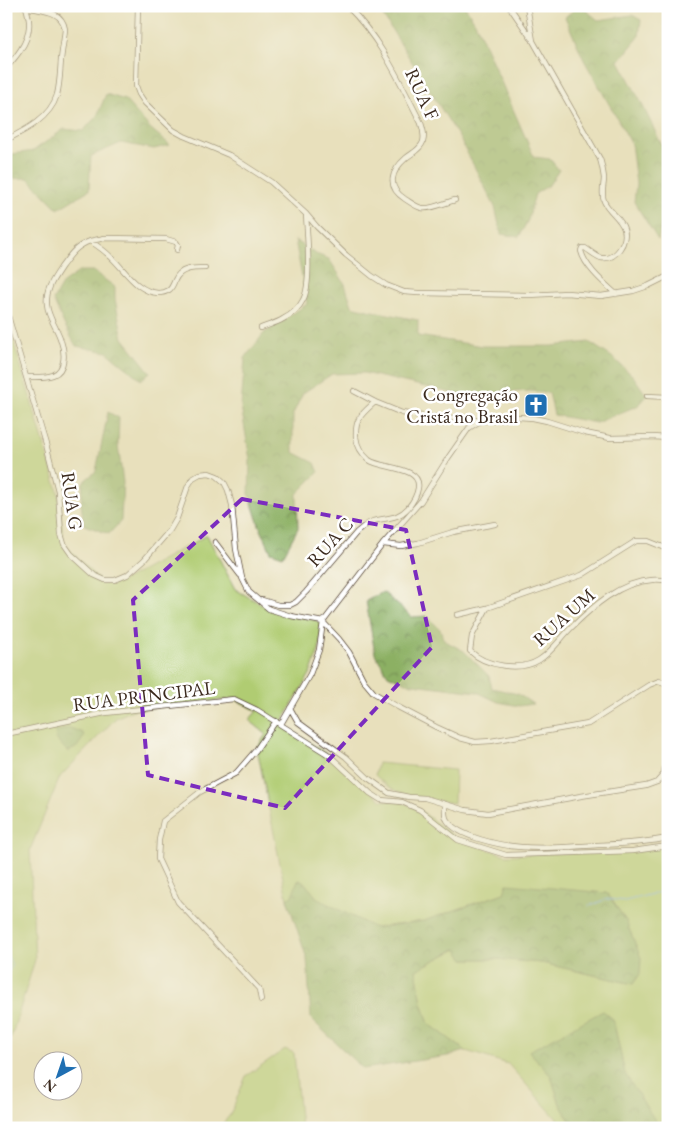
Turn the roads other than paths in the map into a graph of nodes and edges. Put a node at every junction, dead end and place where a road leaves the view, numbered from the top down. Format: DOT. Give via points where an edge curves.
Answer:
graph roads {
  1 [pos="138,6"];
  2 [pos="347,6"];
  3 [pos="509,6"];
  4 [pos="527,6"];
  5 [pos="25,7"];
  6 [pos="533,41"];
  7 [pos="6,68"];
  8 [pos="6,140"];
  9 [pos="455,200"];
  10 [pos="306,214"];
  11 [pos="90,241"];
  12 [pos="177,250"];
  13 [pos="205,268"];
  14 [pos="668,276"];
  15 [pos="616,294"];
  16 [pos="6,309"];
  17 [pos="261,328"];
  18 [pos="26,377"];
  19 [pos="354,391"];
  20 [pos="647,396"];
  21 [pos="668,397"];
  22 [pos="375,402"];
  23 [pos="480,420"];
  24 [pos="668,438"];
  25 [pos="495,524"];
  26 [pos="215,542"];
  27 [pos="383,544"];
  28 [pos="668,549"];
  29 [pos="242,578"];
  30 [pos="668,581"];
  31 [pos="249,592"];
  32 [pos="488,608"];
  33 [pos="457,615"];
  34 [pos="323,622"];
  35 [pos="668,684"];
  36 [pos="290,708"];
  37 [pos="276,721"];
  38 [pos="281,724"];
  39 [pos="6,734"];
  40 [pos="668,743"];
  41 [pos="445,805"];
  42 [pos="668,838"];
  43 [pos="668,846"];
  44 [pos="261,1000"];
  1 -- 10 [label="street" via="136,86 142,98 173,130 229,155 271,182"];
  2 -- 9 [label="street, RUA F" via="377,41 423,130 421,145 395,172 394,189 422,208"];
  3 -- 6 [label="street"];
  4 -- 6 [label="street"];
  5 -- 7 [label="street" via="29,27 27,35"];
  5 -- 8 [label="street" via="50,12 63,21 60,79 57,96 44,114 35,124"];
  6 -- 15 [label="street" via="600,159 604,200 624,230 625,240 614,255 602,258 585,248 581,251 601,281"];
  10 -- 15 [label="street" via="346,255 386,285 404,292"];
  10 -- 17 [label="street" via="308,286 303,300 283,320"];
  11 -- 12 [label="street" via="105,238 166,239 176,242"];
  11 -- 13 [label="street" via="136,283 152,292 170,290 184,270"];
  11 -- 18 [label="street" via="75,249 49,290 49,314 64,352 61,370 54,375"];
  14 -- 15 [label="street" via="648,286"];
  16 -- 18 [label="street, RUA G"];
  18 -- 29 [label="street, RUA G" via="58,491 61,534 71,554 104,580 127,575 170,530 193,478 209,473 224,482 228,490"];
  19 -- 22 [label="street"];
  20 -- 21 [label="street"];
  22 -- 23 [label="street" via="414,415"];
  22 -- 31 [label="street, RUA C" via="356,423 357,442 362,452 378,465 404,470 418,480 417,494 409,507 400,516 372,522 357,532 296,602 278,606"];
  23 -- 24 [label="street" via="533,418 610,438"];
  23 -- 27 [label="street" via="462,438 421,502"];
  25 -- 27 [label="street" via="418,543 401,546"];
  26 -- 29 [label="street"];
  27 -- 34 [label="street"];
  28 -- 32 [label="street, RUA UM" via="648,541 636,541 582,575"];
  29 -- 31 [label="street, RUA G"];
  30 -- 32 [label="street, RUA UM" via="653,580 618,590 571,628 546,655 528,665 506,666 476,657 470,651 472,636"];
  31 -- 34 [label="street, RUA G" via="269,609"];
  32 -- 33 [label="street, RUA UM"];
  34 -- 35 [label="street" via="349,652 374,693 460,738 475,742 588,724 649,685 660,681"];
  34 -- 36 [label="street" via="320,650"];
  36 -- 38 [label="street"];
  36 -- 41 [label="street" via="298,722 389,793 425,798"];
  37 -- 38 [label="street, RUA PRINCIPAL"];
  37 -- 39 [label="street, RUA PRINCIPAL" via="234,699 105,713"];
  37 -- 44 [label="street" via="236,773 200,792 163,822 158,859 178,902 259,989"];
  38 -- 43 [label="street, RUA PRINCIPAL" via="329,756 370,793 381,800 402,802 420,810 458,840 506,855 633,851"];
  40 -- 41 [label="street" via="664,774 657,782 646,786 488,813"];
  41 -- 42 [label="street" via="447,820 454,827 491,843 549,847 627,844"];
}
